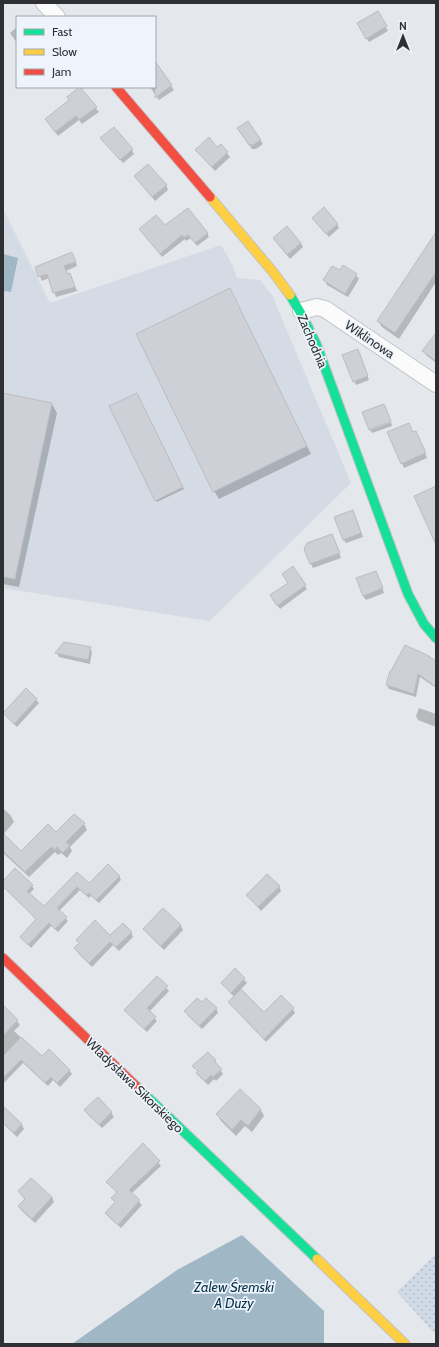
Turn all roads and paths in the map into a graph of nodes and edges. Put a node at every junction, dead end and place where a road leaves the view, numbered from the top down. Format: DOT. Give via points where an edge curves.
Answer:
graph roads {
  1 [pos="117,88"];
  2 [pos="301,311"];
  3 [pos="436,384"];
  4 [pos="436,638"];
  5 [pos="3,958"];
  6 [pos="405,1344"];
  1 -- 2 [label="street, Zachodnia" via="273,272"];
  2 -- 3 [label="street, Wiklinowa" via="312,307 325,309"];
  2 -- 4 [label="street, Zachodnia" via="317,346 406,588 424,624"];
  5 -- 6 [label="street, Władysława Sikorskiego"];
}
